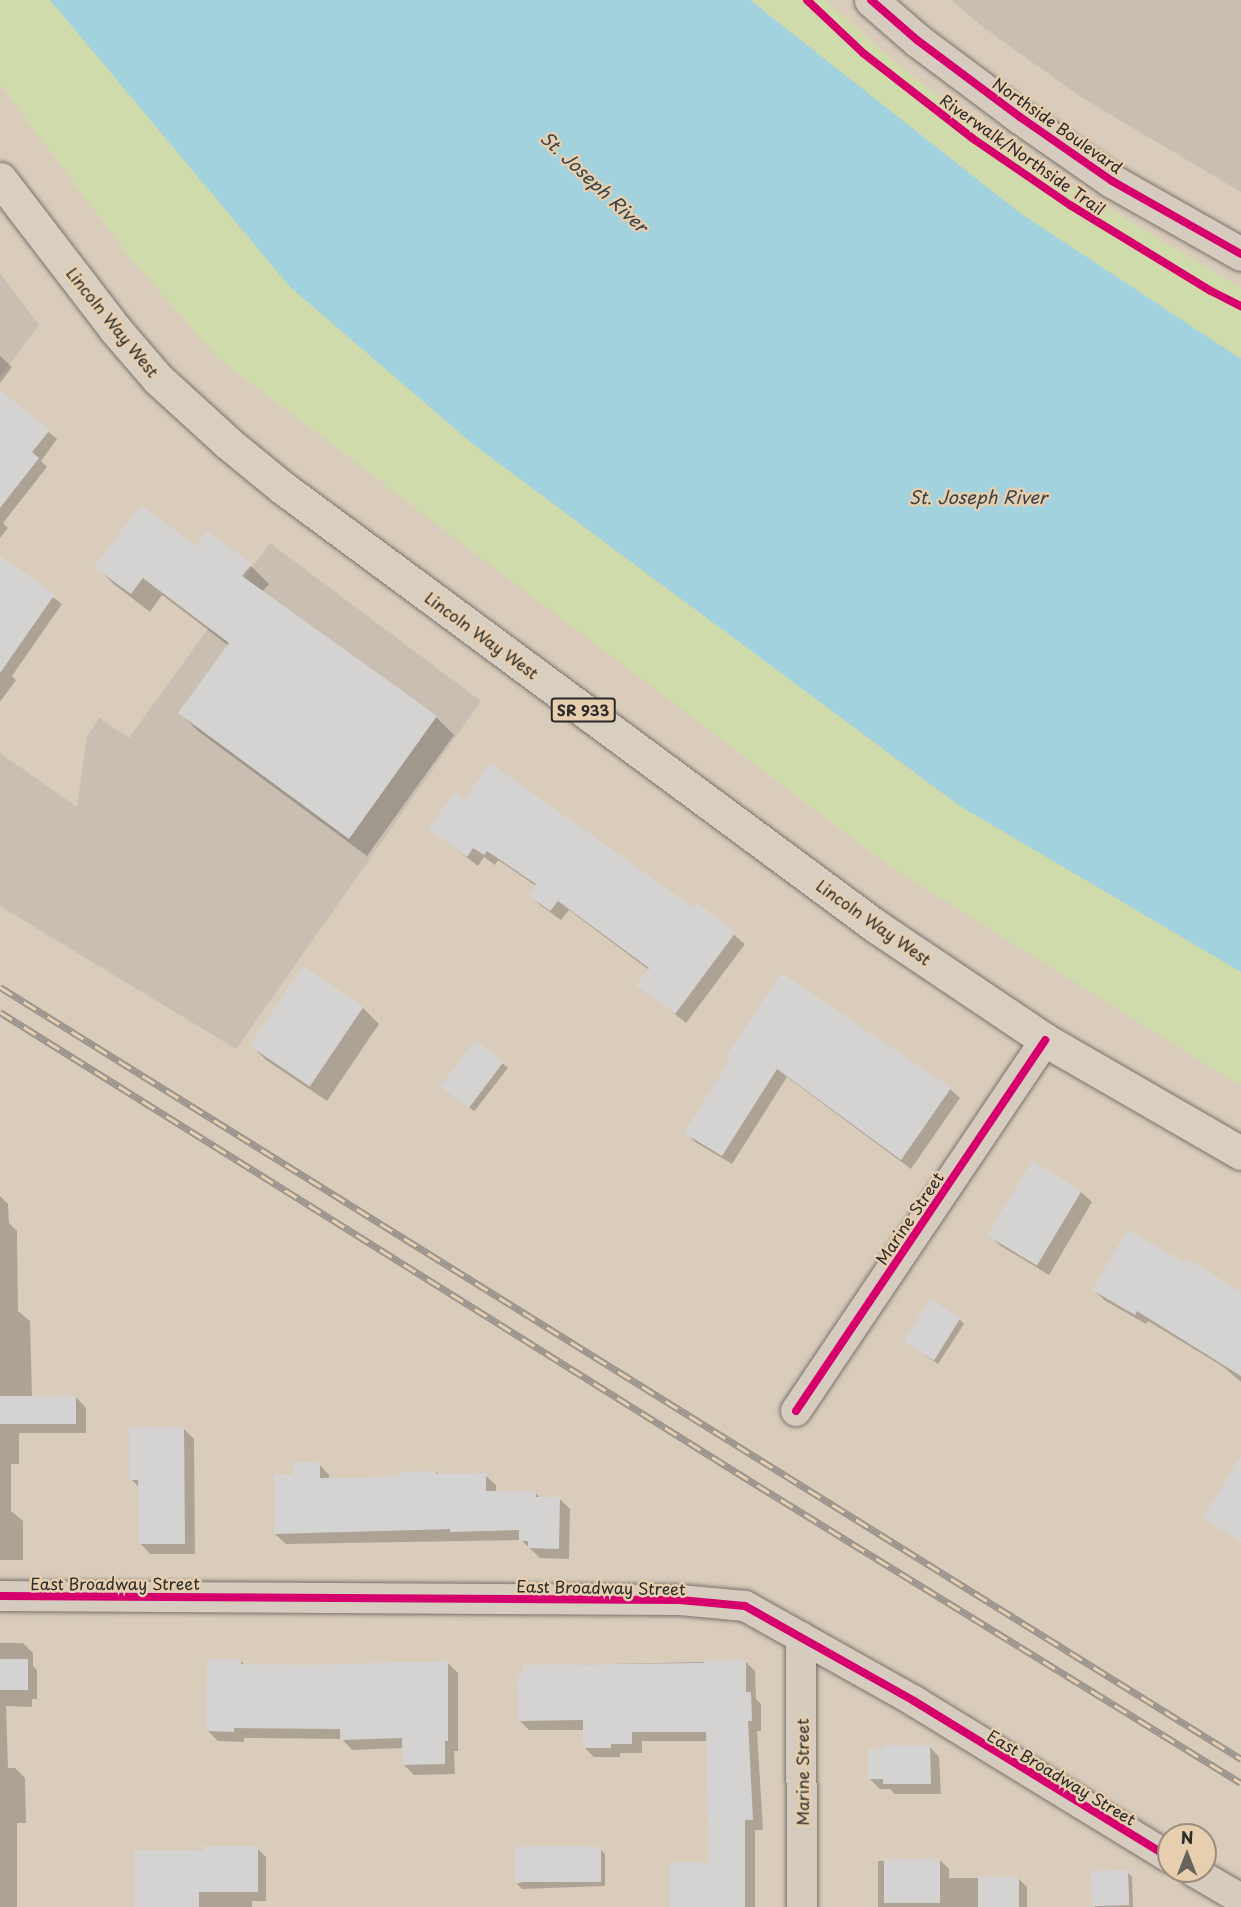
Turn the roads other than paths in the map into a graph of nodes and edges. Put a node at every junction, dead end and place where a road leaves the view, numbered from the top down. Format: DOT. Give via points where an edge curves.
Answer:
graph roads {
  1 [pos="871,0"];
  2 [pos="0,179"];
  3 [pos="1241,254"];
  4 [pos="1045,1040"];
  5 [pos="1241,1153"];
  6 [pos="796,1411"];
  7 [pos="0,1596"];
  8 [pos="801,1637"];
  9 [pos="1157,1850"];
  10 [pos="1214,1883"];
  11 [pos="1241,1899"];
  12 [pos="802,1907"];
  1 -- 3 [label="street, Northside Boulevard" via="917,40 1020,117 1112,180"];
  2 -- 4 [label="main road, Lincoln Way West / SR 933" via="150,370 228,443 315,512 868,920"];
  4 -- 5 [label="main road, Lincoln Way West / SR 933"];
  4 -- 6 [label="street, Marine Street"];
  7 -- 8 [label="street, East Broadway Street" via="680,1600 745,1606"];
  8 -- 9 [label="street, East Broadway Street" via="914,1701"];
  8 -- 12 [label="street, Marine Street"];
  10 -- 11 [label="street"];
}
